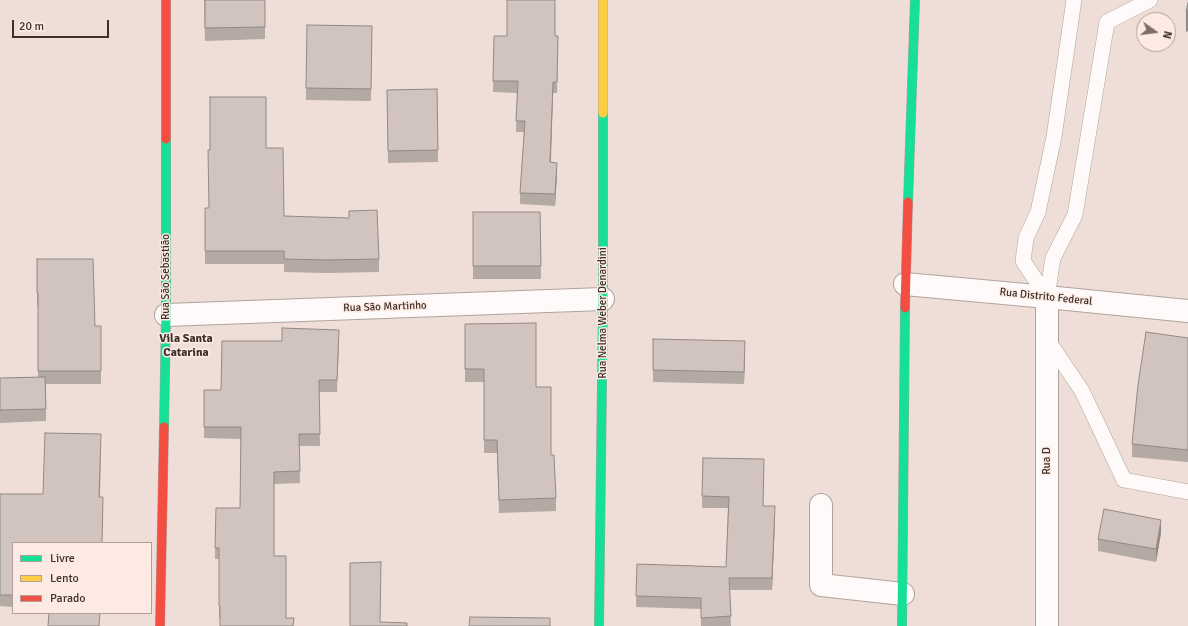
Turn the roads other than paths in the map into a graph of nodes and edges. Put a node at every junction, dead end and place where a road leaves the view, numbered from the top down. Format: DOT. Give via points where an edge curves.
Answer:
graph roads {
  1 [pos="166,0"];
  2 [pos="603,0"];
  3 [pos="915,0"];
  4 [pos="1074,0"];
  5 [pos="1150,0"];
  6 [pos="905,284"];
  7 [pos="1047,297"];
  8 [pos="603,299"];
  9 [pos="1188,311"];
  10 [pos="166,315"];
  11 [pos="1047,339"];
  12 [pos="1188,492"];
  13 [pos="821,505"];
  14 [pos="903,594"];
  15 [pos="160,626"];
  16 [pos="599,626"];
  17 [pos="902,626"];
  18 [pos="1047,626"];
  1 -- 10 [label="main road, Rua São Sebastião"];
  2 -- 8 [label="main road, Rua Nelma Weber Denardini"];
  3 -- 6 [label="main road"];
  4 -- 7 [label="lane" via="1054,137 1038,212 1026,238 1023,261"];
  5 -- 7 [label="lane" via="1107,22 1075,215 1053,258"];
  6 -- 7 [label="street, Rua Distrito Federal"];
  6 -- 14 [label="main road"];
  7 -- 9 [label="street, Rua Distrito Federal"];
  7 -- 11 [label="street, Rua D"];
  8 -- 10 [label="street, Rua São Martinho"];
  8 -- 16 [label="main road, Rua Nelma Weber Denardini"];
  10 -- 15 [label="main road, Rua São Sebastião"];
  11 -- 12 [label="lane" via="1082,391 1124,480"];
  11 -- 18 [label="street, Rua D"];
  13 -- 14 [label="street" via="821,585"];
  14 -- 17 [label="main road"];
}
